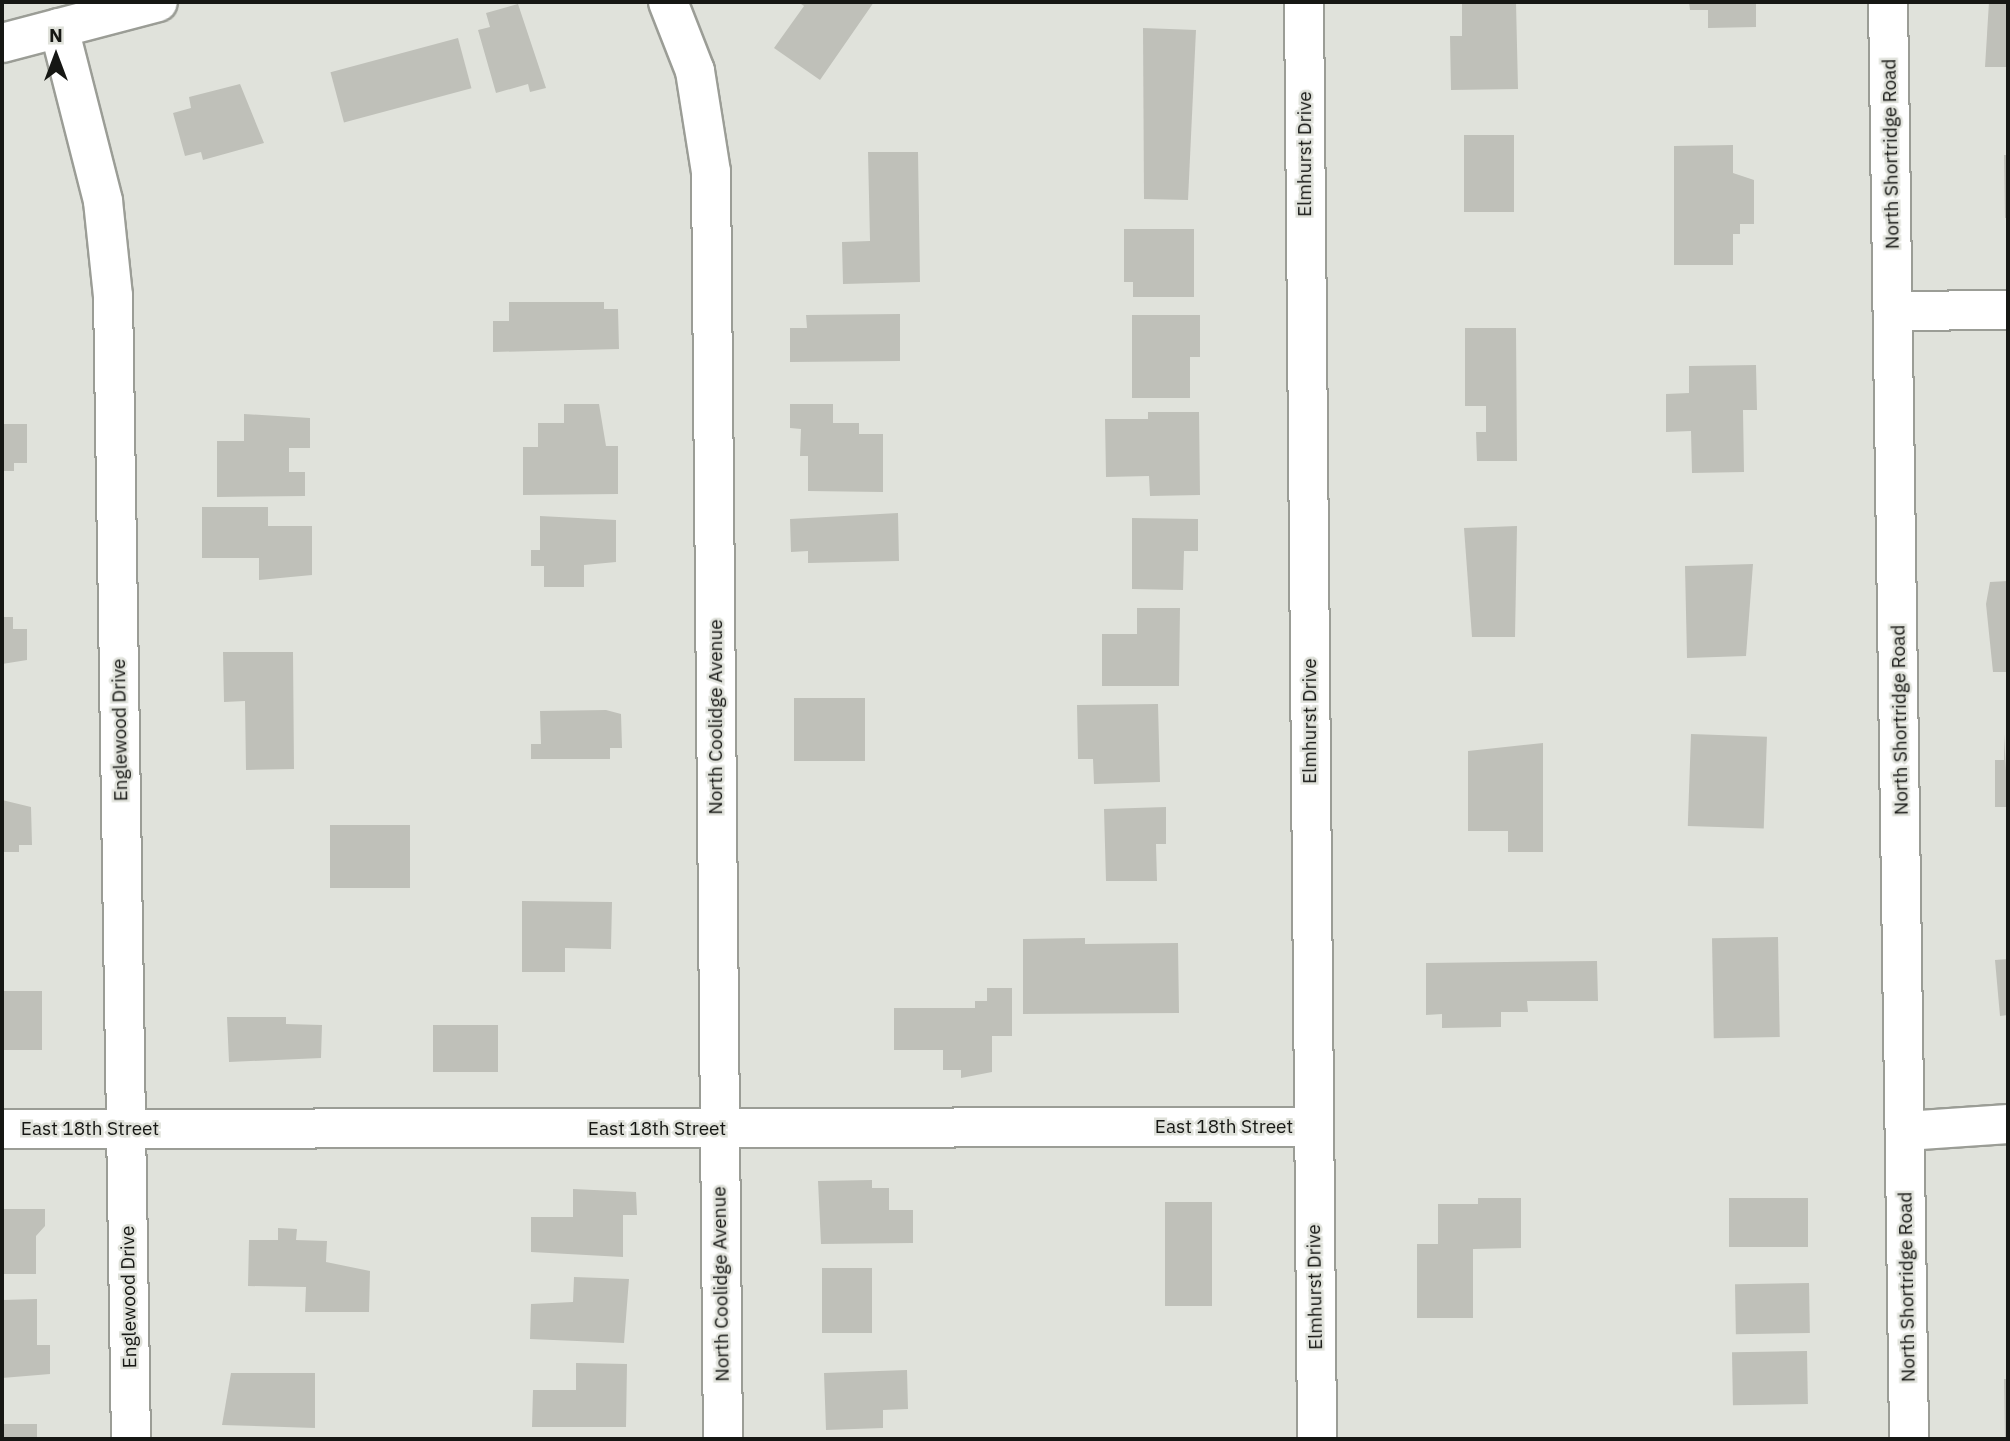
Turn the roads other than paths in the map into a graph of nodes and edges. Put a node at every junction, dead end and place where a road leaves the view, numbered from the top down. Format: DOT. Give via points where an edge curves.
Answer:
graph roads {
  1 [pos="158,2"];
  2 [pos="668,2"];
  3 [pos="1304,2"];
  4 [pos="1888,2"];
  5 [pos="59,28"];
  6 [pos="2,43"];
  7 [pos="2008,310"];
  8 [pos="1893,311"];
  9 [pos="2008,1124"];
  10 [pos="1313,1127"];
  11 [pos="2,1129"];
  12 [pos="127,1129"];
  13 [pos="719,1129"];
  14 [pos="1906,1131"];
  15 [pos="131,1439"];
  16 [pos="723,1439"];
  17 [pos="1317,1439"];
  18 [pos="1909,1439"];
  1 -- 5 [label="street"];
  2 -- 13 [label="street, North Coolidge Avenue" via="695,71 711,172"];
  3 -- 10 [label="street, Elmhurst Drive"];
  4 -- 8 [label="street, North Shortridge Road"];
  5 -- 6 [label="street"];
  5 -- 12 [label="street, Englewood Drive" via="103,201 113,296"];
  7 -- 8 [label="street"];
  8 -- 14 [label="street, North Shortridge Road"];
  9 -- 14 [label="street"];
  10 -- 13 [label="street, East 18th Street"];
  10 -- 17 [label="street, Elmhurst Drive"];
  11 -- 12 [label="street, East 18th Street"];
  12 -- 13 [label="street, East 18th Street"];
  12 -- 15 [label="street, Englewood Drive"];
  13 -- 16 [label="street, North Coolidge Avenue"];
  14 -- 18 [label="street, North Shortridge Road"];
}
